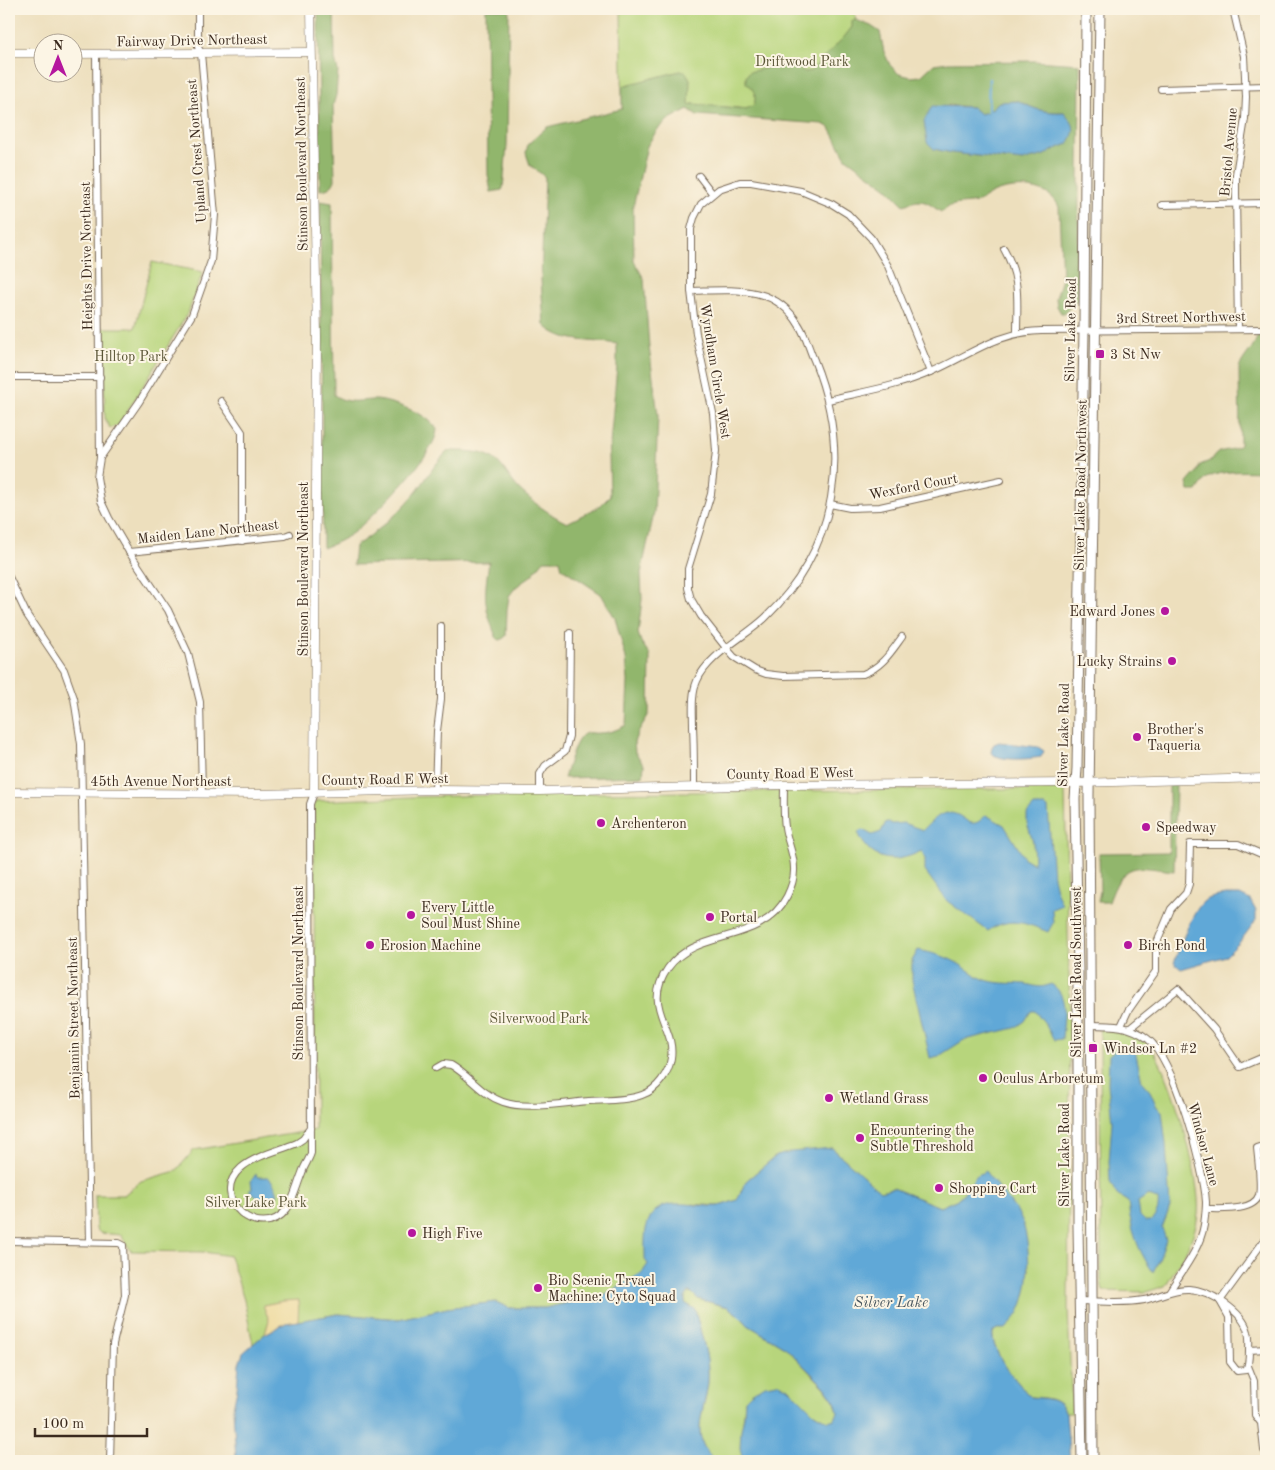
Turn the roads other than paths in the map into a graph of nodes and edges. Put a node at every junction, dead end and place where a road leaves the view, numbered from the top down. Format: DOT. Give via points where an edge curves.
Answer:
graph roads {
  1 [pos="198,9"];
  2 [pos="311,9"];
  3 [pos="1086,9"];
  4 [pos="1100,9"];
  5 [pos="1233,9"];
  6 [pos="311,52"];
  7 [pos="9,53"];
  8 [pos="32,53"];
  9 [pos="201,53"];
  10 [pos="82,54"];
  11 [pos="96,54"];
  12 [pos="1266,86"];
  13 [pos="1245,87"];
  14 [pos="1161,89"];
  15 [pos="699,176"];
  16 [pos="712,193"];
  17 [pos="1266,203"];
  18 [pos="1236,204"];
  19 [pos="1162,205"];
  20 [pos="1004,249"];
  21 [pos="691,291"];
  22 [pos="1238,329"];
  23 [pos="1266,329"];
  24 [pos="1084,330"];
  25 [pos="1096,331"];
  26 [pos="1016,333"];
  27 [pos="931,372"];
  28 [pos="100,376"];
  29 [pos="9,377"];
  30 [pos="828,400"];
  31 [pos="221,401"];
  32 [pos="100,458"];
  33 [pos="1001,480"];
  34 [pos="830,504"];
  35 [pos="290,534"];
  36 [pos="242,541"];
  37 [pos="129,552"];
  38 [pos="9,577"];
  39 [pos="441,626"];
  40 [pos="570,633"];
  41 [pos="902,637"];
  42 [pos="727,649"];
  43 [pos="1266,778"];
  44 [pos="1089,782"];
  45 [pos="1076,783"];
  46 [pos="784,785"];
  47 [pos="694,787"];
  48 [pos="435,790"];
  49 [pos="540,791"];
  50 [pos="9,792"];
  51 [pos="82,793"];
  52 [pos="202,793"];
  53 [pos="314,793"];
  54 [pos="1266,856"];
  55 [pos="1091,1025"];
  56 [pos="1121,1026"];
  57 [pos="1130,1028"];
  58 [pos="1266,1056"];
  59 [pos="436,1068"];
  60 [pos="311,1128"];
  61 [pos="1266,1145"];
  62 [pos="1206,1209"];
  63 [pos="1266,1238"];
  64 [pos="9,1240"];
  65 [pos="90,1242"];
  66 [pos="1169,1292"];
  67 [pos="1079,1301"];
  68 [pos="1092,1301"];
  69 [pos="1220,1301"];
  70 [pos="1266,1349"];
  71 [pos="1249,1350"];
  72 [pos="1248,1366"];
  73 [pos="1264,1450"];
  74 [pos="110,1461"];
  75 [pos="1082,1461"];
  76 [pos="1092,1461"];
  1 -- 9 [label="street, Upland Crest Northeast" via="198,47"];
  2 -- 6 [label="street, Stinson Boulevard Northeast"];
  3 -- 24 [label="main road, Silver Lake Road"];
  4 -- 25 [label="main road, Silver Lake Road Northwest"];
  5 -- 13 [label="street, Bristol Avenue" via="1244,56"];
  6 -- 9 [label="street, Fairway Drive Northeast"];
  6 -- 53 [label="street, Stinson Boulevard Northeast" via="317,336"];
  7 -- 8 [label="street"];
  9 -- 11 [label="street, Fairway Drive Northeast"];
  9 -- 32 [label="street, Upland Crest Northeast" via="215,215 211,261 192,316"];
  10 -- 11 [label="street, Fairway Drive Northeast"];
  11 -- 28 [label="street, Heights Drive Northeast"];
  12 -- 13 [label="street"];
  13 -- 14 [label="street"];
  13 -- 18 [label="street, Bristol Avenue"];
  15 -- 16 [label="street"];
  16 -- 21 [label="street, Wyndham Circle West" via="697,211 691,229"];
  16 -- 27 [label="street, Wyndham Circle West" via="729,184 754,182 817,196 848,214 860,225 888,266"];
  17 -- 18 [label="street"];
  18 -- 19 [label="street"];
  18 -- 22 [label="street, Bristol Avenue"];
  20 -- 26 [label="street" via="1016,277"];
  21 -- 30 [label="street" via="754,292 783,307 802,330"];
  21 -- 42 [label="street, Wyndham Circle West" via="696,334 713,412 716,451 711,494 688,569 688,588 698,611"];
  22 -- 23 [label="street, 3rd Street Northwest"];
  22 -- 25 [label="street, 3rd Street Northwest"];
  24 -- 25 [label="street, 3rd Street Northwest"];
  24 -- 26 [label="street, 3rd Street Northwest"];
  24 -- 45 [label="main road, Silver Lake Road"];
  25 -- 44 [label="main road, Silver Lake Road Northwest"];
  26 -- 27 [label="street, 3rd Street Northwest" via="999,338"];
  27 -- 30 [label="street, 3rd Street Northwest"];
  28 -- 29 [label="street"];
  28 -- 32 [label="street, Heights Drive Northeast"];
  30 -- 34 [label="street" via="835,446"];
  31 -- 36 [label="street" via="242,432"];
  32 -- 37 [label="street, Heights Drive Northeast" via="97,477 101,501"];
  33 -- 34 [label="street, Wexford Court" via="880,507 850,508"];
  34 -- 42 [label="street" via="819,540 792,587 765,618"];
  35 -- 36 [label="street, Maiden Lane Northeast"];
  36 -- 37 [label="street, Maiden Lane Northeast"];
  37 -- 52 [label="street, Heights Drive Northeast" via="168,610 188,653 200,702"];
  38 -- 51 [label="street, Benjamin Street Northeast" via="28,615 64,670 74,698 81,744"];
  39 -- 48 [label="street" via="442,693 436,730"];
  40 -- 49 [label="street" via="569,736 565,751 545,766 540,774"];
  41 -- 42 [label="street, Wyndham Circle West" via="878,667 854,674 766,674 745,665"];
  42 -- 47 [label="street" via="705,667 694,692"];
  43 -- 44 [label="street, County Road E West"];
  44 -- 45 [label="street, County Road E West"];
  44 -- 55 [label="main road, Silver Lake Road Southwest"];
  45 -- 46 [label="street, County Road E West"];
  45 -- 67 [label="main road, Silver Lake Road"];
  46 -- 47 [label="street, County Road E West"];
  46 -- 59 [label="street" via="785,828 794,861 790,890 778,911 763,923 688,951 667,969 660,985 658,1002 671,1045 671,1060 663,1078 650,1091 625,1099 514,1105 494,1099 452,1065 443,1064"];
  47 -- 49 [label="street, County Road E West"];
  48 -- 49 [label="street, County Road E West"];
  48 -- 53 [label="street, County Road E West"];
  50 -- 51 [label="street, 45th Avenue Northeast"];
  51 -- 52 [label="street, 45th Avenue Northeast"];
  51 -- 65 [label="street, Benjamin Street Northeast"];
  52 -- 53 [label="street, 45th Avenue Northeast"];
  53 -- 60 [label="street, Stinson Boulevard Northeast" via="310,804"];
  54 -- 56 [label="street" via="1238,844 1190,844 1186,893 1171,909 1156,945 1156,971"];
  55 -- 56 [label="street, Windsor Lane"];
  55 -- 68 [label="main road, Silver Lake Road Southwest"];
  56 -- 57 [label="street, Windsor Lane"];
  57 -- 58 [label="street" via="1178,988 1214,1029 1240,1067"];
  57 -- 62 [label="street, Windsor Lane" via="1154,1044 1167,1067 1196,1150"];
  60 -- 60 [label="street, Stinson Boulevard Northeast" via="297,1143 248,1162 237,1172 232,1180 231,1195 242,1215 268,1221 287,1208 310,1157"];
  61 -- 62 [label="street" via="1257,1148 1259,1194 1255,1202 1235,1208"];
  62 -- 66 [label="street, Windsor Lane" via="1199,1241"];
  63 -- 69 [label="street"];
  64 -- 65 [label="street"];
  65 -- 74 [label="street" via="119,1242 124,1245 125,1295 113,1344"];
  66 -- 68 [label="street" via="1143,1300"];
  66 -- 69 [label="street" via="1196,1289"];
  67 -- 68 [label="street"];
  67 -- 75 [label="main road, Silver Lake Road"];
  68 -- 76 [label="main road, Silver Lake Road Southwest"];
  69 -- 71 [label="street" via="1236,1312 1245,1324"];
  69 -- 72 [label="street" via="1229,1317 1230,1362 1237,1371 1246,1370"];
  70 -- 71 [label="street"];
  71 -- 72 [label="street"];
  72 -- 73 [label="street" via="1254,1381 1255,1415 1261,1423"];
}
